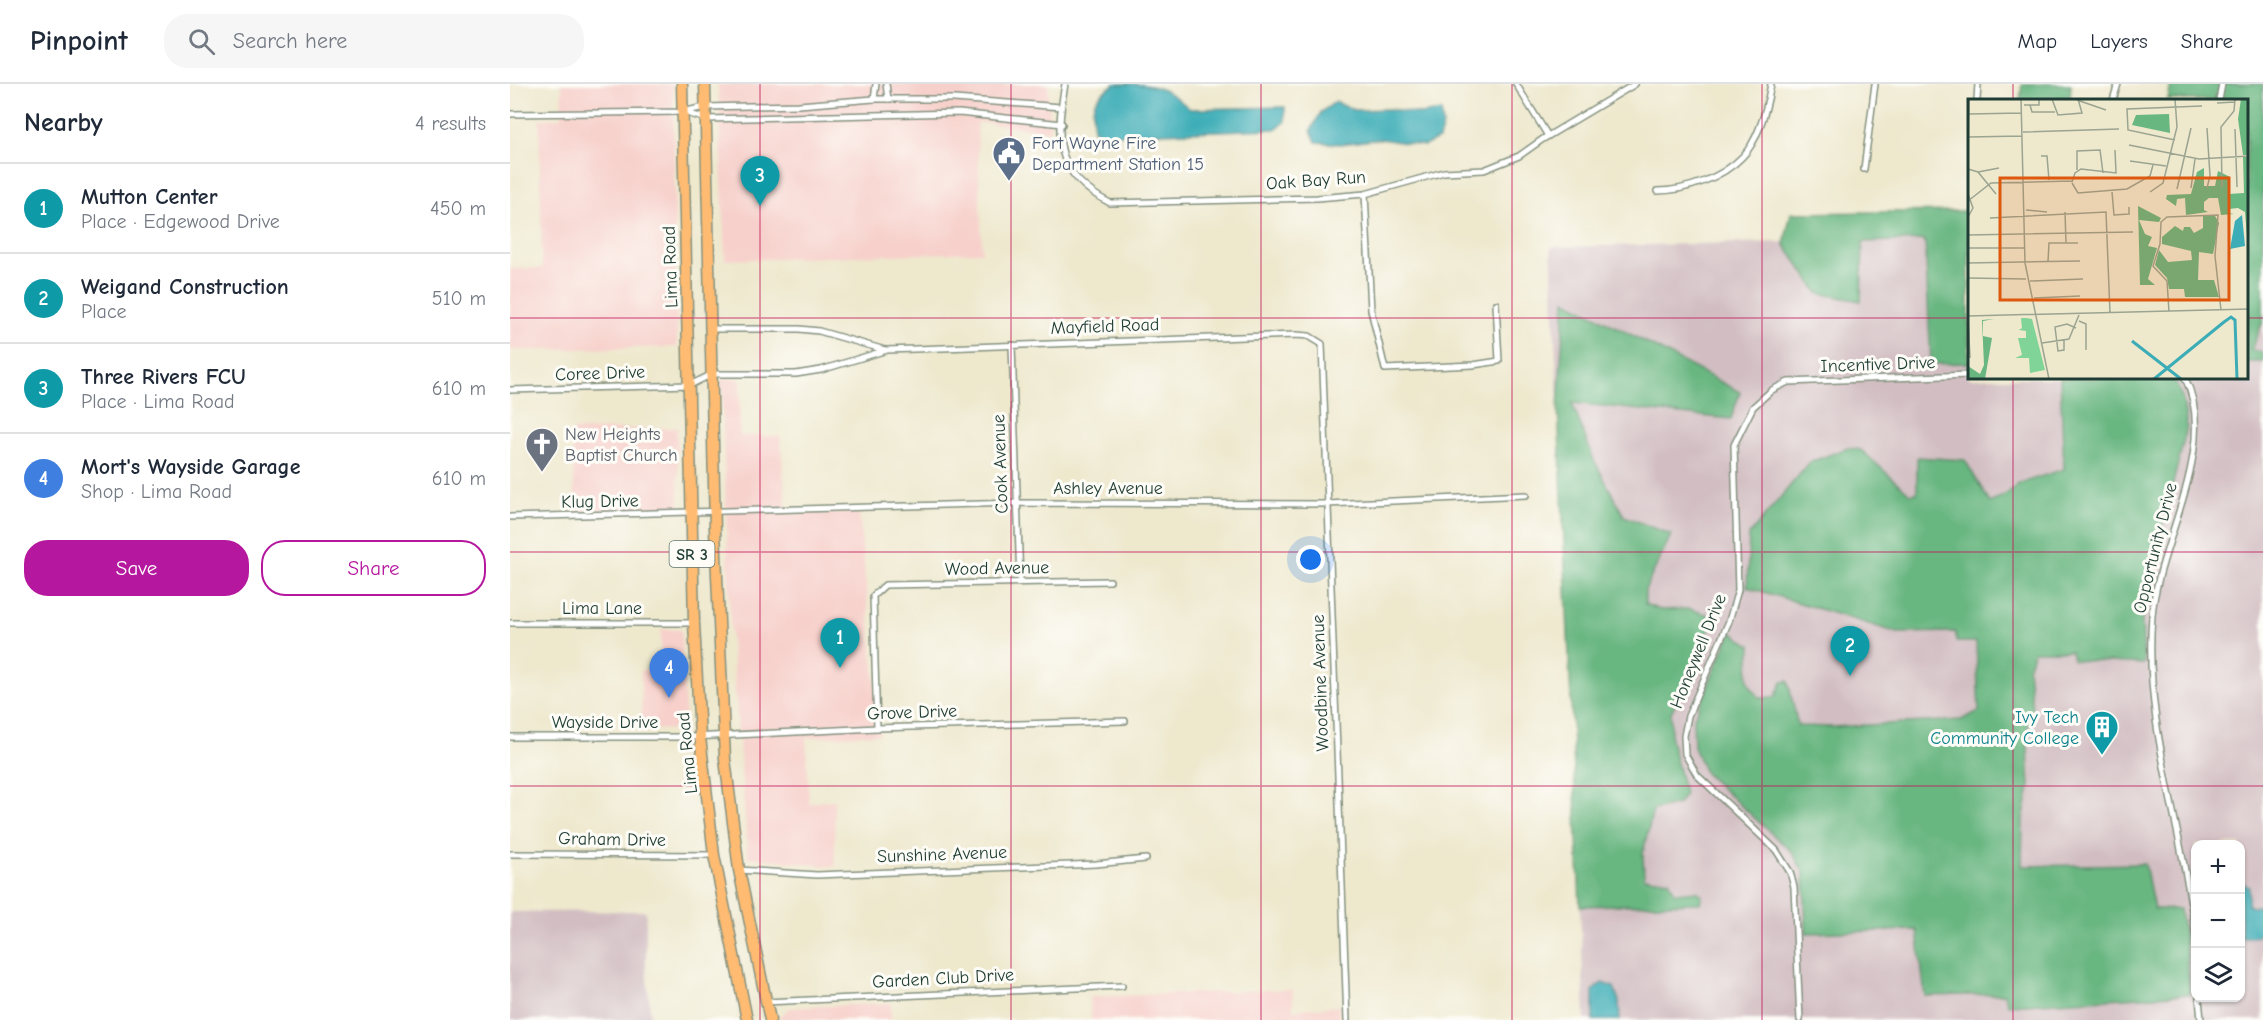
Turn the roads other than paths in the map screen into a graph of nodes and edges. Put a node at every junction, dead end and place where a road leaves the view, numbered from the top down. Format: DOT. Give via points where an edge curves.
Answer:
graph roads {
  1 [pos="682,84"];
  2 [pos="705,84"];
  3 [pos="876,84"];
  4 [pos="886,84"];
  5 [pos="1065,84"];
  6 [pos="1516,84"];
  7 [pos="1635,84"];
  8 [pos="1771,84"];
  9 [pos="1875,84"];
  10 [pos="1978,84"];
  11 [pos="2118,84"];
  12 [pos="2222,84"];
  13 [pos="874,99"];
  14 [pos="888,99"];
  15 [pos="1977,99"];
  16 [pos="2113,99"];
  17 [pos="2219,99"];
  18 [pos="998,102"];
  19 [pos="1061,107"];
  20 [pos="682,111"];
  21 [pos="705,113"];
  22 [pos="510,114"];
  23 [pos="998,117"];
  24 [pos="1062,124"];
  25 [pos="1548,136"];
  26 [pos="1864,169"];
  27 [pos="1657,191"];
  28 [pos="1365,194"];
  29 [pos="1496,304"];
  30 [pos="711,329"];
  31 [pos="1322,344"];
  32 [pos="1012,345"];
  33 [pos="887,350"];
  34 [pos="712,374"];
  35 [pos="1968,375"];
  36 [pos="2186,380"];
  37 [pos="1788,382"];
  38 [pos="690,385"];
  39 [pos="510,390"];
  40 [pos="1526,495"];
  41 [pos="1016,503"];
  42 [pos="1327,504"];
  43 [pos="691,514"];
  44 [pos="714,514"];
  45 [pos="510,517"];
  46 [pos="1110,581"];
  47 [pos="1020,582"];
  48 [pos="510,623"];
  49 [pos="694,623"];
  50 [pos="1125,721"];
  51 [pos="877,728"];
  52 [pos="724,734"];
  53 [pos="510,737"];
  54 [pos="700,737"];
  55 [pos="510,854"];
  56 [pos="714,855"];
  57 [pos="1146,859"];
  58 [pos="739,870"];
  59 [pos="2191,908"];
  60 [pos="1122,986"];
  61 [pos="765,1002"];
  62 [pos="2199,1002"];
  63 [pos="747,1020"];
  64 [pos="770,1020"];
  65 [pos="1347,1020"];
  66 [pos="1800,1020"];
  67 [pos="2200,1020"];
  1 -- 20 [label="highway, Lima Road / SR 3"];
  2 -- 21 [label="highway, Lima Road / SR 3"];
  3 -- 13 [label="street"];
  4 -- 14 [label="street"];
  5 -- 19 [label="street, Oak Bay Run"];
  6 -- 25 [label="street"];
  7 -- 25 [label="street, Oak Bay Run"];
  8 -- 27 [label="street" via="1761,124 1743,157 1713,178"];
  9 -- 26 [label="street"];
  10 -- 15 [label="street"];
  11 -- 16 [label="street"];
  12 -- 17 [label="street"];
  13 -- 14 [label="street"];
  13 -- 21 [label="street"];
  14 -- 18 [label="street"];
  18 -- 19 [label="street"];
  18 -- 23 [label="street"];
  19 -- 24 [label="street, Oak Bay Run"];
  20 -- 21 [label="street"];
  20 -- 21 [label="street"];
  20 -- 22 [label="street"];
  20 -- 38 [label="highway, Lima Road / SR 3"];
  21 -- 23 [label="street" via="959,113"];
  21 -- 30 [label="highway, Lima Road / SR 3"];
  23 -- 24 [label="street"];
  24 -- 28 [label="street, Oak Bay Run" via="1063,159 1069,172 1088,192 1110,203"];
  25 -- 28 [label="street, Oak Bay Run" via="1519,156 1484,170 1444,172"];
  28 -- 29 [label="street" via="1371,310 1385,369 1499,361"];
  30 -- 33 [label="street" via="819,331"];
  30 -- 34 [label="highway, Lima Road / SR 3"];
  31 -- 32 [label="street, Mayfield Road" via="1310,336 1296,335"];
  31 -- 42 [label="street, Woodbine Avenue"];
  32 -- 33 [label="street, Mayfield Road"];
  32 -- 41 [label="street, Cook Avenue"];
  33 -- 34 [label="street" via="796,374"];
  34 -- 38 [label="street"];
  34 -- 44 [label="highway, Lima Road / SR 3"];
  35 -- 37 [label="street, Incentive Drive"];
  36 -- 59 [label="street, Opportunity Drive" via="2194,415 2194,445 2152,615 2152,647 2155,722"];
  37 -- 66 [label="street, Honeywell Drive" via="1753,407 1734,445 1738,590 1729,621 1688,716 1684,736 1685,754 1697,775 1776,850 1790,872 1794,886"];
  38 -- 39 [label="street, Coree Drive"];
  38 -- 43 [label="highway, Lima Road / SR 3"];
  40 -- 42 [label="street, Ashley Avenue"];
  41 -- 42 [label="street, Ashley Avenue"];
  41 -- 44 [label="street, Ashley Avenue"];
  41 -- 47 [label="street, Cook Avenue"];
  42 -- 65 [label="street, Woodbine Avenue"];
  43 -- 44 [label="street, Ashley Avenue"];
  43 -- 45 [label="street, Klug Drive"];
  43 -- 49 [label="highway, Lima Road / SR 3"];
  44 -- 52 [label="highway, Lima Road / SR 3"];
  46 -- 47 [label="street, Wood Avenue"];
  47 -- 51 [label="street, Wood Avenue" via="885,585 873,596"];
  48 -- 49 [label="street, Lima Lane"];
  49 -- 54 [label="highway, Lima Road / SR 3"];
  50 -- 51 [label="street, Grove Drive"];
  51 -- 52 [label="street, Grove Drive"];
  52 -- 54 [label="street, Grove Drive"];
  52 -- 58 [label="highway, Lima Road / SR 3"];
  53 -- 54 [label="street, Wayside Drive"];
  54 -- 56 [label="highway, Lima Road / SR 3"];
  55 -- 56 [label="street, Graham Drive"];
  56 -- 63 [label="highway, Lima Road / SR 3"];
  57 -- 58 [label="street, Sunshine Avenue" via="817,875"];
  58 -- 61 [label="highway, Lima Road / SR 3"];
  60 -- 61 [label="street, Garden Club Drive"];
  61 -- 64 [label="highway, Lima Road / SR 3"];
  62 -- 67 [label="street"];
}
